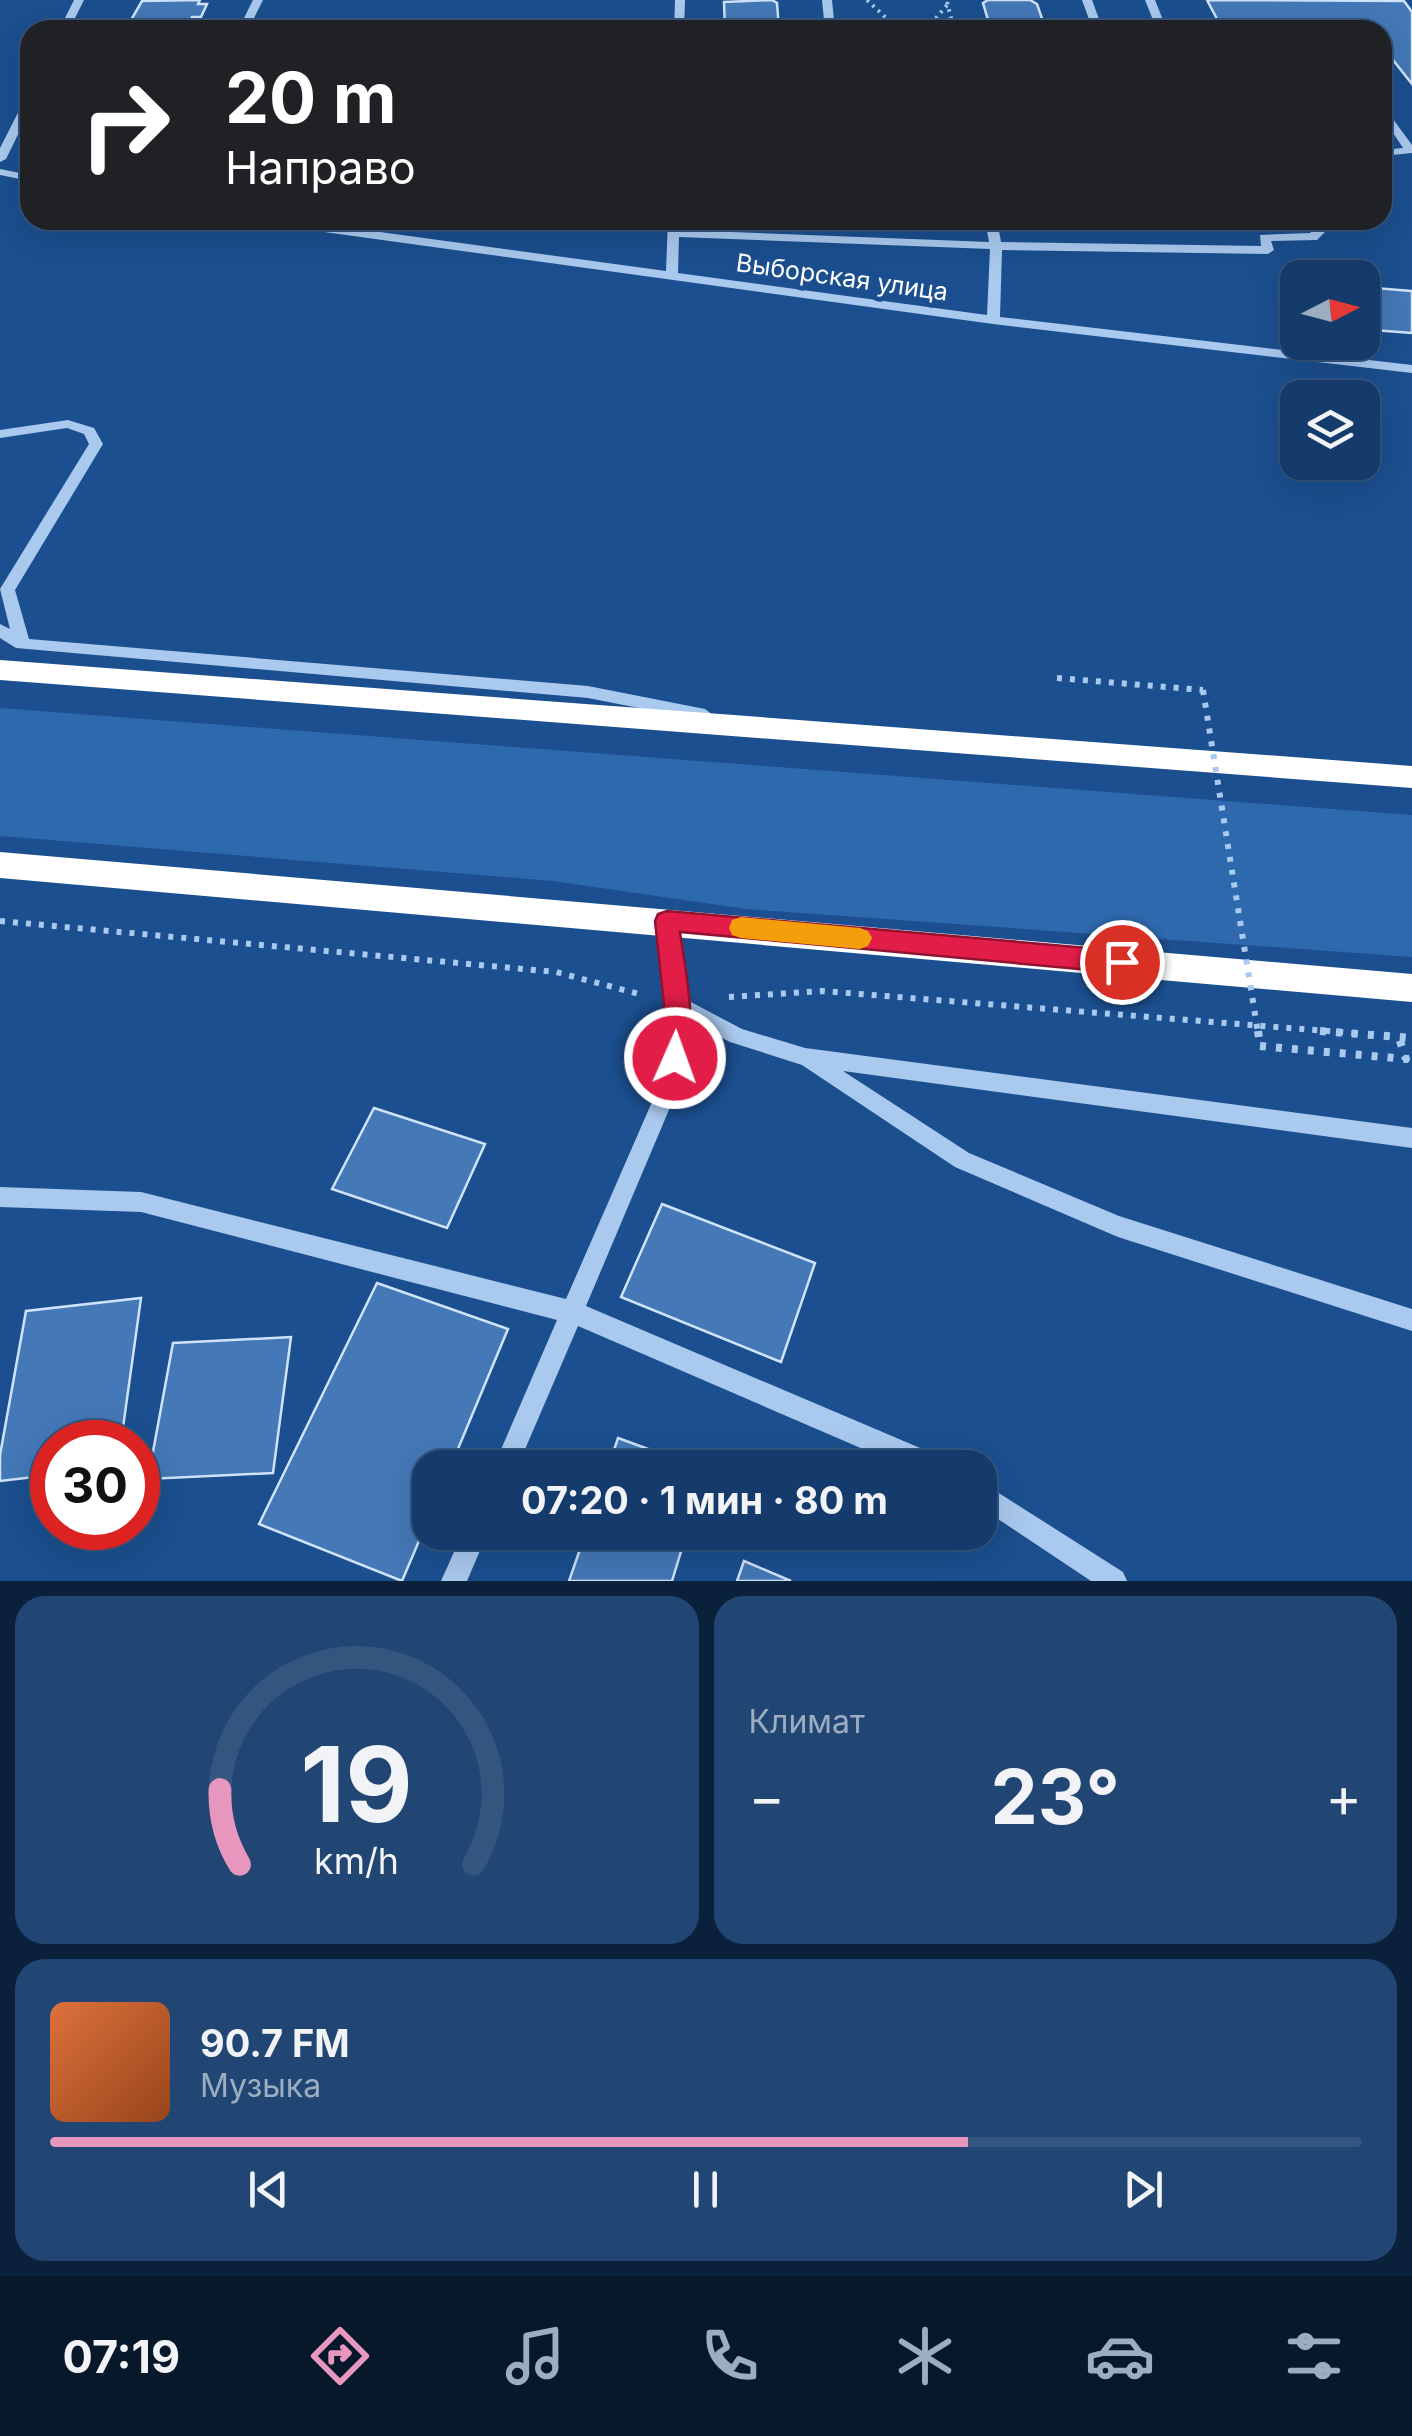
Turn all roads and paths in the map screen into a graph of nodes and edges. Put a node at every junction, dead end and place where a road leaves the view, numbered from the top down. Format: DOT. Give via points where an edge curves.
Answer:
graph roads {
  1 [pos="867,0"];
  2 [pos="890,20"];
  3 [pos="20,119"];
  4 [pos="1392,122"];
  5 [pos="1411,150"];
  6 [pos="0,159"];
  7 [pos="341,230"];
  8 [pos="674,230"];
  9 [pos="738,230"];
  10 [pos="993,230"];
  11 [pos="1321,230"];
  12 [pos="996,246"];
  13 [pos="672,276"];
  14 [pos="992,320"];
  15 [pos="1412,369"];
  16 [pos="0,434"];
  17 [pos="0,630"];
  18 [pos="22,644"];
  19 [pos="0,670"];
  20 [pos="1057,678"];
  21 [pos="1204,690"];
  22 [pos="774,729"];
  23 [pos="1412,777"];
  24 [pos="0,865"];
  25 [pos="0,921"];
  26 [pos="667,921"];
  27 [pos="1412,988"];
  28 [pos="676,1004"];
  29 [pos="1399,1037"];
  30 [pos="1412,1038"];
  31 [pos="805,1057"];
  32 [pos="1350,1130"];
  33 [pos="1412,1138"];
  34 [pos="1412,1150"];
  35 [pos="0,1197"];
  36 [pos="574,1313"];
  37 [pos="1412,1320"];
  38 [pos="513,1450"];
  39 [pos="894,1450"];
  40 [pos="997,1504"];
  41 [pos="468,1550"];
  42 [pos="454,1581"];
  43 [pos="1114,1581"];
  1 -- 2 [label="path"];
  3 -- 6 [label="street"];
  4 -- 5 [label="street"];
  7 -- 13 [label="street, Выборская улица"];
  8 -- 13 [label="street"];
  9 -- 12 [label="street"];
  10 -- 12 [label="street"];
  11 -- 12 [label="street" via="1314,237 1264,238 1268,250"];
  12 -- 14 [label="street"];
  13 -- 14 [label="street, Выборская улица"];
  14 -- 15 [label="street, Выборская улица"];
  16 -- 18 [label="street" via="68,424 90,431 96,444 7,590"];
  17 -- 18 [label="street"];
  18 -- 22 [label="street" via="588,692"];
  19 -- 22 [label="highway"];
  20 -- 21 [label="path"];
  21 -- 29 [label="path, bridge" via="1260,1046 1406,1059"];
  22 -- 23 [label="highway"];
  24 -- 26 [label="highway"];
  25 -- 28 [label="path" via="556,972"];
  26 -- 27 [label="highway"];
  26 -- 28 [label="street"];
  28 -- 29 [label="path" via="822,991"];
  28 -- 31 [label="street" via="738,1036"];
  28 -- 36 [label="street" via="672,1080"];
  29 -- 30 [label="path"];
  31 -- 32 [label="street"];
  31 -- 37 [label="street" via="962,1160 1118,1226"];
  32 -- 33 [label="street"];
  32 -- 34 [label="street"];
  35 -- 36 [label="street" via="141,1202"];
  36 -- 38 [label="street"];
  36 -- 39 [label="street"];
  40 -- 43 [label="street"];
  41 -- 42 [label="street"];
}
